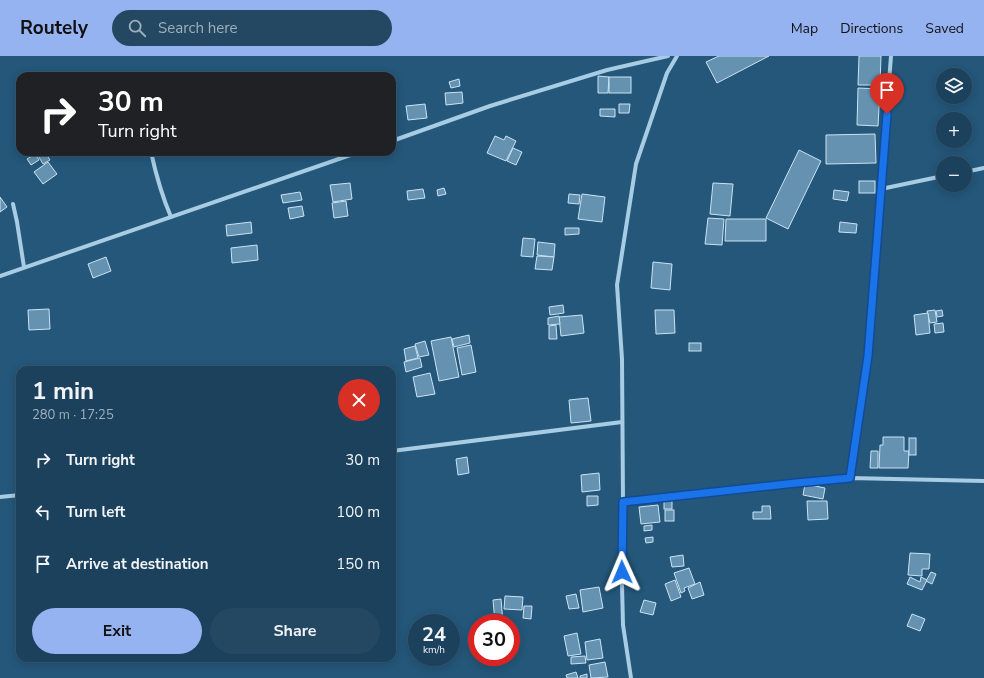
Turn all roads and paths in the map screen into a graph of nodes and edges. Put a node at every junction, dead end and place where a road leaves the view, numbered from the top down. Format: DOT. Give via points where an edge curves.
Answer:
graph roads {
  1 [pos="668,56"];
  2 [pos="677,56"];
  3 [pos="891,56"];
  4 [pos="396,140"];
  5 [pos="153,156"];
  6 [pos="348,156"];
  7 [pos="984,168"];
  8 [pos="972,171"];
  9 [pos="936,177"];
  10 [pos="881,189"];
  11 [pos="13,204"];
  12 [pos="171,217"];
  13 [pos="24,267"];
  14 [pos="0,276"];
  15 [pos="622,422"];
  16 [pos="396,450"];
  17 [pos="850,478"];
  18 [pos="984,481"];
  19 [pos="16,496"];
  20 [pos="0,498"];
  21 [pos="623,502"];
  22 [pos="631,678"];
  1 -- 4 [label="street" via="607,70 490,106"];
  2 -- 15 [label="street" via="667,73 636,164 618,278"];
  3 -- 10 [label="street"];
  5 -- 12 [label="street" via="155,171"];
  6 -- 12 [label="street"];
  7 -- 8 [label="street"];
  9 -- 10 [label="street"];
  10 -- 17 [label="street" via="868,356"];
  11 -- 13 [label="street"];
  12 -- 13 [label="street"];
  13 -- 14 [label="street"];
  15 -- 16 [label="street"];
  15 -- 21 [label="street"];
  17 -- 18 [label="street"];
  17 -- 21 [label="street"];
  19 -- 20 [label="street"];
  21 -- 22 [label="street" via="623,625"];
}
